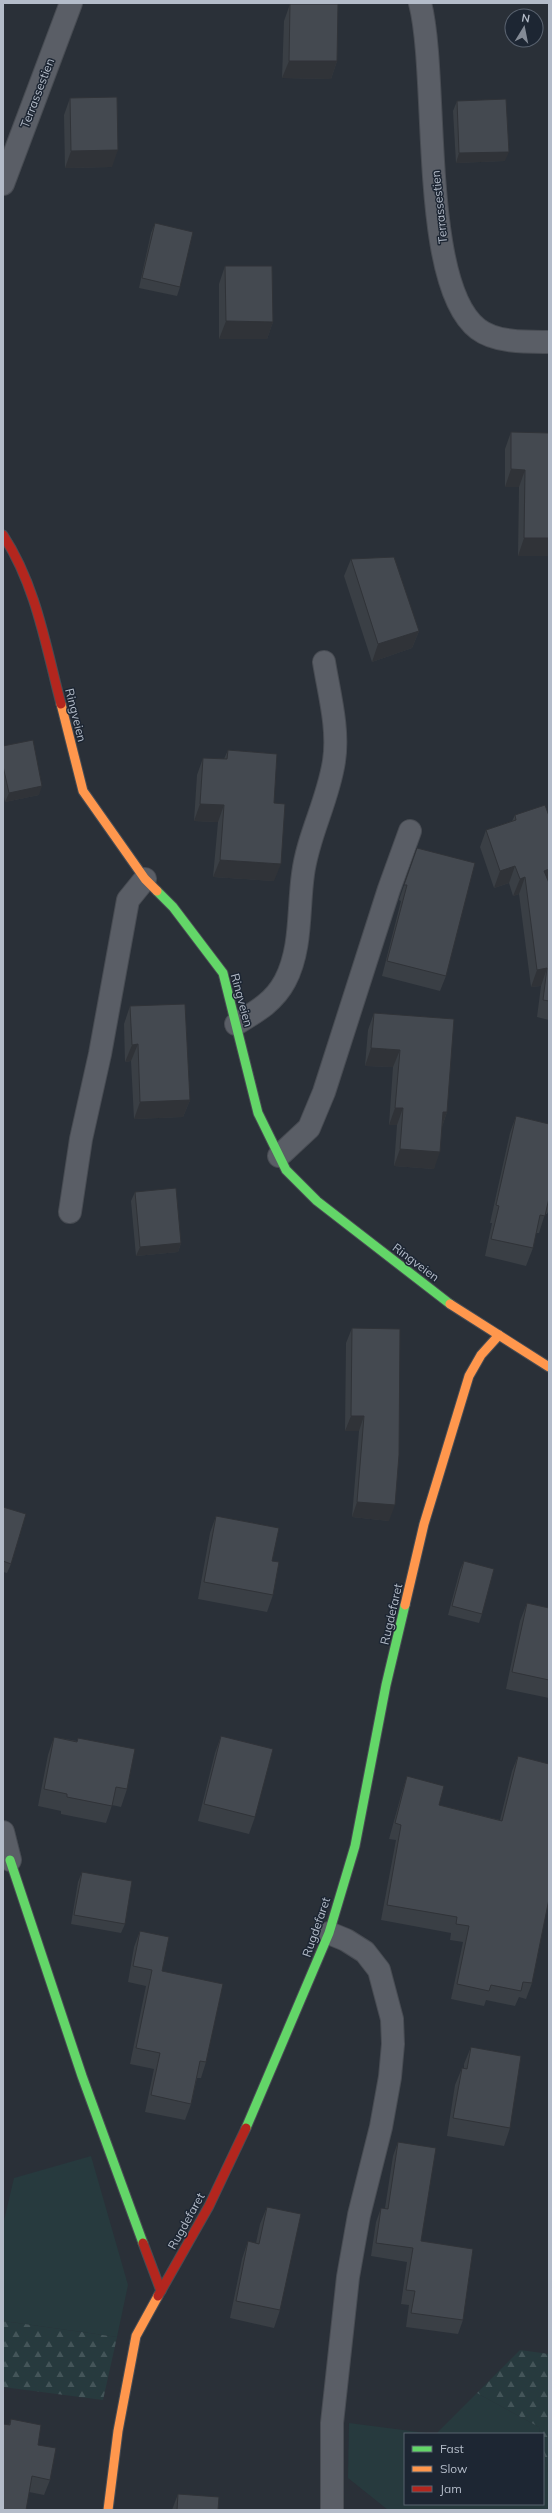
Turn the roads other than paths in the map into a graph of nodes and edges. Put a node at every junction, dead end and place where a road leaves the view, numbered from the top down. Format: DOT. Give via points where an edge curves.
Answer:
graph roads {
  1 [pos="71,3"];
  2 [pos="427,6"];
  3 [pos="3,184"];
  4 [pos="549,342"];
  5 [pos="3,535"];
  6 [pos="324,662"];
  7 [pos="410,832"];
  8 [pos="145,879"];
  9 [pos="236,1024"];
  10 [pos="279,1156"];
  11 [pos="70,1212"];
  12 [pos="499,1335"];
  13 [pos="549,1367"];
  14 [pos="3,1832"];
  15 [pos="10,1860"];
  16 [pos="329,1933"];
  17 [pos="161,2291"];
  18 [pos="108,2510"];
  19 [pos="332,2510"];
  1 -- 3 [label="street, Terrassestien"];
  2 -- 4 [label="street, Terrassestien" via="425,24 430,128 442,245 459,306 465,317 480,330 506,340"];
  5 -- 8 [label="street, Ringveien" via="16,554 36,607 83,791"];
  6 -- 9 [label="street" via="333,722 334,760 323,809 310,838 302,874 298,940 286,980 270,1003"];
  7 -- 10 [label="street" via="312,1121 309,1128"];
  8 -- 9 [label="street, Ringveien" via="173,907 223,973"];
  8 -- 11 [label="street" via="128,900"];
  9 -- 10 [label="street, Ringveien" via="258,1113"];
  10 -- 12 [label="street, Ringveien" via="286,1170 317,1201 464,1314"];
  12 -- 13 [label="street, Ringveien"];
  12 -- 16 [label="street, Rugdefaret" via="469,1376 424,1524 386,1685 355,1846"];
  14 -- 15 [label="street"];
  15 -- 17 [label="street" via="81,2074"];
  16 -- 17 [label="street, Rugdefaret" via="258,2104 209,2206"];
  16 -- 19 [label="street" via="365,1952 379,1970 392,2020 393,2044 381,2126 359,2215 348,2277 332,2423"];
  17 -- 18 [label="street, Rugdefaret" via="136,2336 118,2430"];
}
